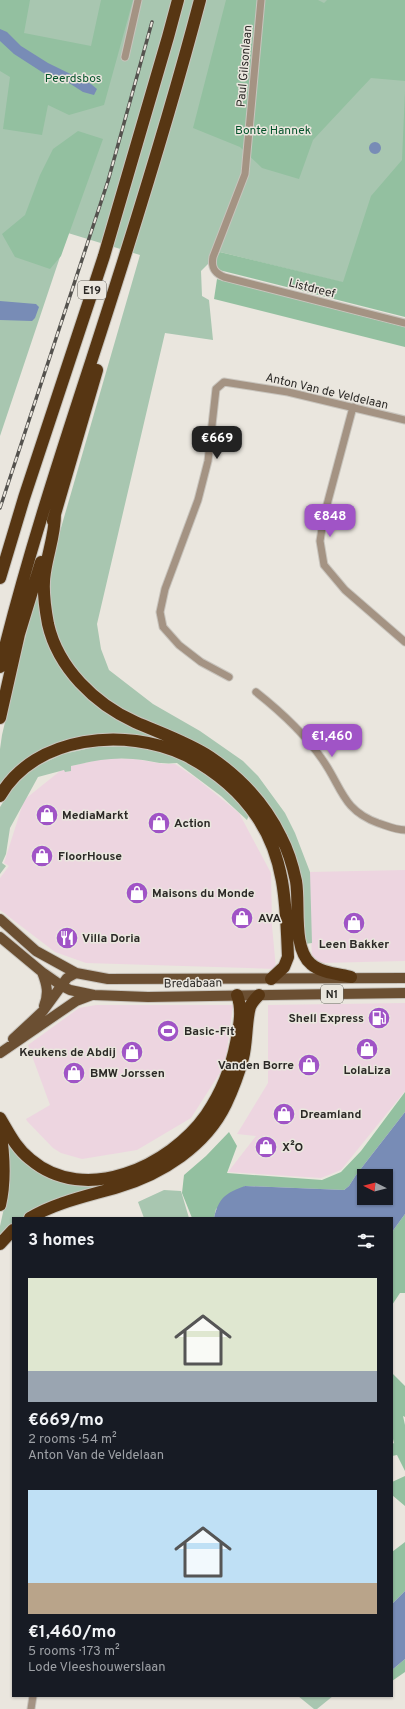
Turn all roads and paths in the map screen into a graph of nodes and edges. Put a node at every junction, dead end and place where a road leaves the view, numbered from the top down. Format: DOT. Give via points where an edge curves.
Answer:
graph roads {
  1 [pos="138,0"];
  2 [pos="178,0"];
  3 [pos="200,0"];
  4 [pos="261,0"];
  5 [pos="124,57"];
  6 [pos="215,271"];
  7 [pos="115,289"];
  8 [pos="405,323"];
  9 [pos="353,407"];
  10 [pos="405,420"];
  11 [pos="55,514"];
  12 [pos="0,578"];
  13 [pos="405,642"];
  14 [pos="0,667"];
  15 [pos="229,677"];
  16 [pos="256,692"];
  17 [pos="0,718"];
  18 [pos="0,796"];
  19 [pos="405,830"];
  20 [pos="0,919"];
  21 [pos="0,937"];
  22 [pos="42,972"];
  23 [pos="76,973"];
  24 [pos="351,977"];
  25 [pos="405,978"];
  26 [pos="194,979"];
  27 [pos="271,979"];
  28 [pos="66,988"];
  29 [pos="405,993"];
  30 [pos="94,995"];
  31 [pos="195,995"];
  32 [pos="236,995"];
  33 [pos="260,995"];
  34 [pos="46,1015"];
  35 [pos="2,1052"];
  36 [pos="0,1118"];
  37 [pos="0,1129"];
  38 [pos="0,1205"];
  39 [pos="32,1217"];
  40 [pos="12,1231"];
  41 [pos="0,1244"];
  42 [pos="33,1697"];
  43 [pos="30,1709"];
  1 -- 5 [label="street"];
  2 -- 12 [label="highway, E19" via="104,256"];
  3 -- 7 [label="highway, E19"];
  4 -- 6 [label="street, Paul Gilsonlaan" via="245,174 212,257"];
  6 -- 8 [label="street, Listdreef" via="224,277"];
  7 -- 11 [label="highway" via="113,312"];
  7 -- 14 [label="highway, E19" via="46,503"];
  9 -- 10 [label="street, Anton Van de Veldelaan"];
  9 -- 13 [label="street" via="324,516 320,541 324,565 345,590"];
  9 -- 15 [label="street, Anton Van de Veldelaan" via="288,392 224,382 216,389 208,461 198,500 165,589 160,612 163,627 179,645 201,662"];
  11 -- 17 [label="highway" via="20,634"];
  11 -- 24 [label="highway" via="55,529 45,573 45,599 49,626 69,671 103,704 133,721 209,756 234,774 257,798 277,829 288,854 296,881 300,940 304,956 316,968"];
  16 -- 19 [label="street" via="282,713 322,759 347,803 367,819"];
  18 -- 27 [label="highway" via="7,784 41,756 65,746 87,742 108,740 157,746 183,755 209,769 243,798 270,839 277,859 285,891 288,957 284,967"];
  20 -- 23 [label="main road, Bredabaan / N1" via="36,951"];
  21 -- 22 [label="main road, Bredabaan / N1"];
  22 -- 28 [label="main road, Bredabaan / N1"];
  22 -- 34 [label="main road" via="48,989"];
  23 -- 26 [label="main road, Bredabaan / N1" via="108,979"];
  23 -- 28 [label="main road"];
  24 -- 25 [label="main road, Bredabaan / N1"];
  24 -- 27 [label="main road, Bredabaan / N1"];
  26 -- 27 [label="main road, Bredabaan / N1"];
  26 -- 31 [label="main road" via="188,987 190,993"];
  28 -- 30 [label="main road, Bredabaan / N1"];
  28 -- 34 [label="main road"];
  29 -- 33 [label="main road, Bredabaan / N1"];
  30 -- 31 [label="main road, Bredabaan / N1"];
  30 -- 34 [label="main road"];
  31 -- 32 [label="main road, Bredabaan / N1"];
  32 -- 33 [label="main road, Bredabaan / N1"];
  32 -- 36 [label="highway" via="240,1009 238,1034 230,1069 205,1116 161,1158 119,1176 73,1180 30,1160 11,1138"];
  33 -- 39 [label="highway" via="250,1007 243,1059 226,1104 198,1143 147,1176 71,1200"];
  34 -- 35 [label="main road"];
  37 -- 38 [label="highway" via="4,1179"];
  40 -- 41 [label="highway"];
  42 -- 43 [label="street"];
}
